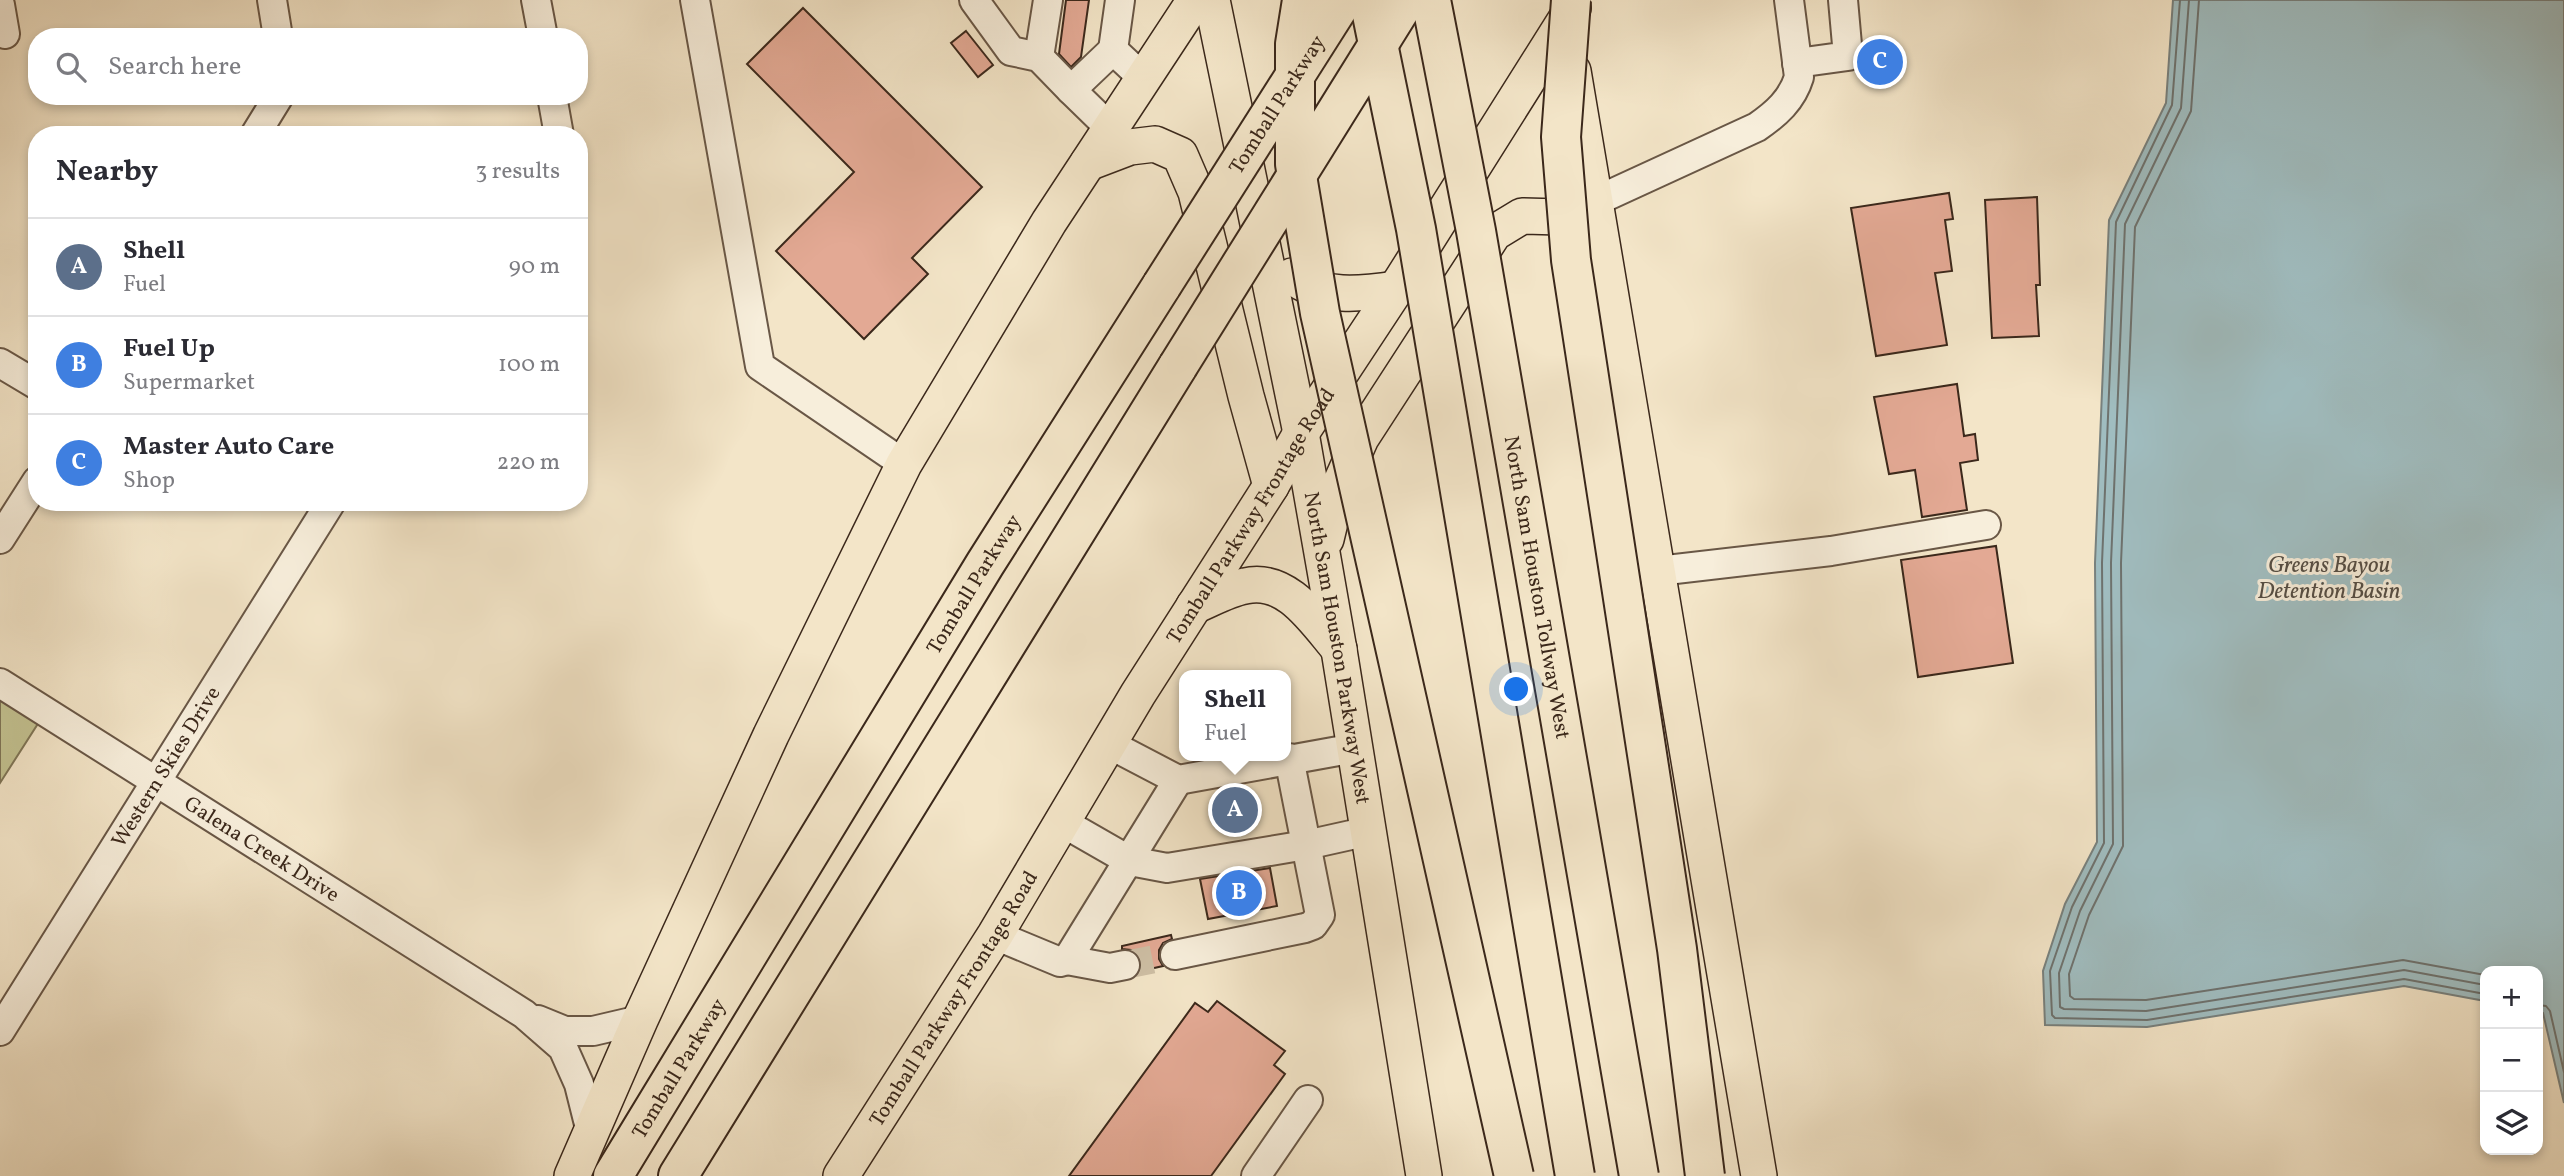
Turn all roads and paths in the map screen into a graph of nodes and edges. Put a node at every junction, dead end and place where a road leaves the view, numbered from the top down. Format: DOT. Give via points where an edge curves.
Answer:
graph roads {
  1 [pos="272,0"];
  2 [pos="536,0"];
  3 [pos="695,0"];
  4 [pos="974,0"];
  5 [pos="1048,0"];
  6 [pos="1120,0"];
  7 [pos="1195,0"];
  8 [pos="1212,0"];
  9 [pos="1302,0"];
  10 [pos="1343,0"];
  11 [pos="1369,0"];
  12 [pos="1406,0"];
  13 [pos="1431,0"];
  14 [pos="1789,0"];
  15 [pos="1843,0"];
  16 [pos="0,5"];
  17 [pos="1569,5"];
  18 [pos="277,28"];
  19 [pos="541,28"];
  20 [pos="5,34"];
  21 [pos="1113,50"];
  22 [pos="1039,57"];
  23 [pos="1797,63"];
  24 [pos="1143,78"];
  25 [pos="1071,90"];
  26 [pos="273,105"];
  27 [pos="554,105"];
  28 [pos="261,126"];
  29 [pos="557,126"];
  30 [pos="1110,128"];
  31 [pos="1088,163"];
  32 [pos="1596,201"];
  33 [pos="1263,247"];
  34 [pos="1606,263"];
  35 [pos="1396,289"];
  36 [pos="0,362"];
  37 [pos="28,379"];
  38 [pos="1301,433"];
  39 [pos="904,464"];
  40 [pos="1271,486"];
  41 [pos="28,495"];
  42 [pos="325,511"];
  43 [pos="1986,525"];
  44 [pos="0,539"];
  45 [pos="1322,555"];
  46 [pos="1658,571"];
  47 [pos="1194,606"];
  48 [pos="1339,650"];
  49 [pos="0,682"];
  50 [pos="1108,744"];
  51 [pos="1355,748"];
  52 [pos="1291,758"];
  53 [pos="1274,761"];
  54 [pos="1290,761"];
  55 [pos="158,780"];
  56 [pos="1178,780"];
  57 [pos="1062,822"];
  58 [pos="1369,831"];
  59 [pos="1306,845"];
  60 [pos="1130,861"];
  61 [pos="995,935"];
  62 [pos="1175,955"];
  63 [pos="1067,960"];
  64 [pos="1125,965"];
  65 [pos="524,1014"];
  66 [pos="640,1020"];
  67 [pos="0,1031"];
  68 [pos="1308,1100"];
  69 [pos="591,1132"];
  70 [pos="572,1176"];
  71 [pos="613,1176"];
  72 [pos="678,1176"];
  73 [pos="841,1176"];
  74 [pos="1256,1176"];
  75 [pos="1424,1176"];
  76 [pos="1514,1176"];
  77 [pos="1575,1176"];
  78 [pos="1639,1176"];
  79 [pos="1705,1176"];
  80 [pos="1759,1176"];
  1 -- 18 [label="street"];
  2 -- 19 [label="street"];
  3 -- 39 [label="street" via="760,366"];
  4 -- 22 [label="street" via="1011,51"];
  5 -- 22 [label="street"];
  6 -- 21 [label="street"];
  7 -- 24 [label="main road"];
  8 -- 33 [label="main road, North Sam Houston Parkway West"];
  9 -- 76 [label="highway, bridge" via="1295,44 1295,164 1320,313"];
  10 -- 71 [label="highway, Tomball Parkway, bridge" via="985,565"];
  11 -- 77 [label="highway, bridge" via="1416,229"];
  12 -- 72 [label="highway, bridge"];
  13 -- 78 [label="highway, North Sam Houston Tollway West, bridge" via="1476,231"];
  14 -- 23 [label="street"];
  15 -- 23 [label="street" via="1848,56"];
  16 -- 20 [label="street"];
  17 -- 32 [label="main road"];
  17 -- 35 [label="main road, Tomball Parkway Frontage Road"];
  17 -- 79 [label="highway, bridge" via="1561,137 1571,260 1677,949"];
  21 -- 24 [label="street"];
  21 -- 25 [label="street"];
  22 -- 25 [label="street"];
  23 -- 32 [label="street" via="1795,88 1777,113 1757,127"];
  24 -- 30 [label="main road"];
  25 -- 30 [label="street"];
  26 -- 28 [label="street"];
  27 -- 29 [label="street"];
  30 -- 31 [label="main road"];
  31 -- 39 [label="main road"];
  31 -- 40 [label="main road" via="1130,147 1155,144 1180,155 1196,192"];
  32 -- 34 [label="main road"];
  33 -- 35 [label="main road" via="1304,285 1359,294"];
  33 -- 38 [label="main road, North Sam Houston Parkway West"];
  34 -- 45 [label="main road" via="1587,232 1560,217 1522,216 1494,233 1361,438 1338,489"];
  34 -- 46 [label="main road"];
  35 -- 38 [label="main road, Tomball Parkway Frontage Road"];
  36 -- 37 [label="street"];
  38 -- 40 [label="main road, Tomball Parkway Frontage Road"];
  38 -- 45 [label="main road, North Sam Houston Parkway West"];
  39 -- 66 [label="main road" via="771,735"];
  40 -- 47 [label="main road, Tomball Parkway Frontage Road"];
  41 -- 44 [label="street"];
  42 -- 55 [label="street, Western Skies Drive"];
  43 -- 46 [label="street" via="1831,551"];
  45 -- 48 [label="main road, North Sam Houston Parkway West"];
  46 -- 80 [label="main road"];
  47 -- 48 [label="main road" via="1264,583 1302,606"];
  47 -- 50 [label="main road, Tomball Parkway Frontage Road"];
  48 -- 51 [label="main road, North Sam Houston Parkway West"];
  49 -- 55 [label="street, Galena Creek Drive"];
  50 -- 56 [label="street"];
  50 -- 57 [label="main road, Tomball Parkway Frontage Road"];
  51 -- 52 [label="street"];
  51 -- 58 [label="main road, North Sam Houston Parkway West"];
  53 -- 56 [label="street"];
  54 -- 59 [label="street"];
  55 -- 65 [label="street, Galena Creek Drive"];
  55 -- 67 [label="street, Western Skies Drive"];
  56 -- 60 [label="street"];
  57 -- 60 [label="street"];
  57 -- 61 [label="main road, Tomball Parkway Frontage Road"];
  58 -- 59 [label="street"];
  58 -- 75 [label="main road, North Sam Houston Parkway West"];
  59 -- 60 [label="street" via="1167,868"];
  59 -- 62 [label="street" via="1320,915 1313,925"];
  60 -- 63 [label="street"];
  61 -- 63 [label="street" via="1060,962"];
  61 -- 73 [label="main road, Tomball Parkway Frontage Road"];
  63 -- 64 [label="street" via="1110,968"];
  65 -- 66 [label="street, Galena Creek Drive" via="565,1031 593,1031"];
  65 -- 69 [label="street, Galena Creek Drive" via="563,1048 579,1084"];
  66 -- 69 [label="main road"];
  68 -- 74 [label="street"];
  69 -- 70 [label="main road"];
}
